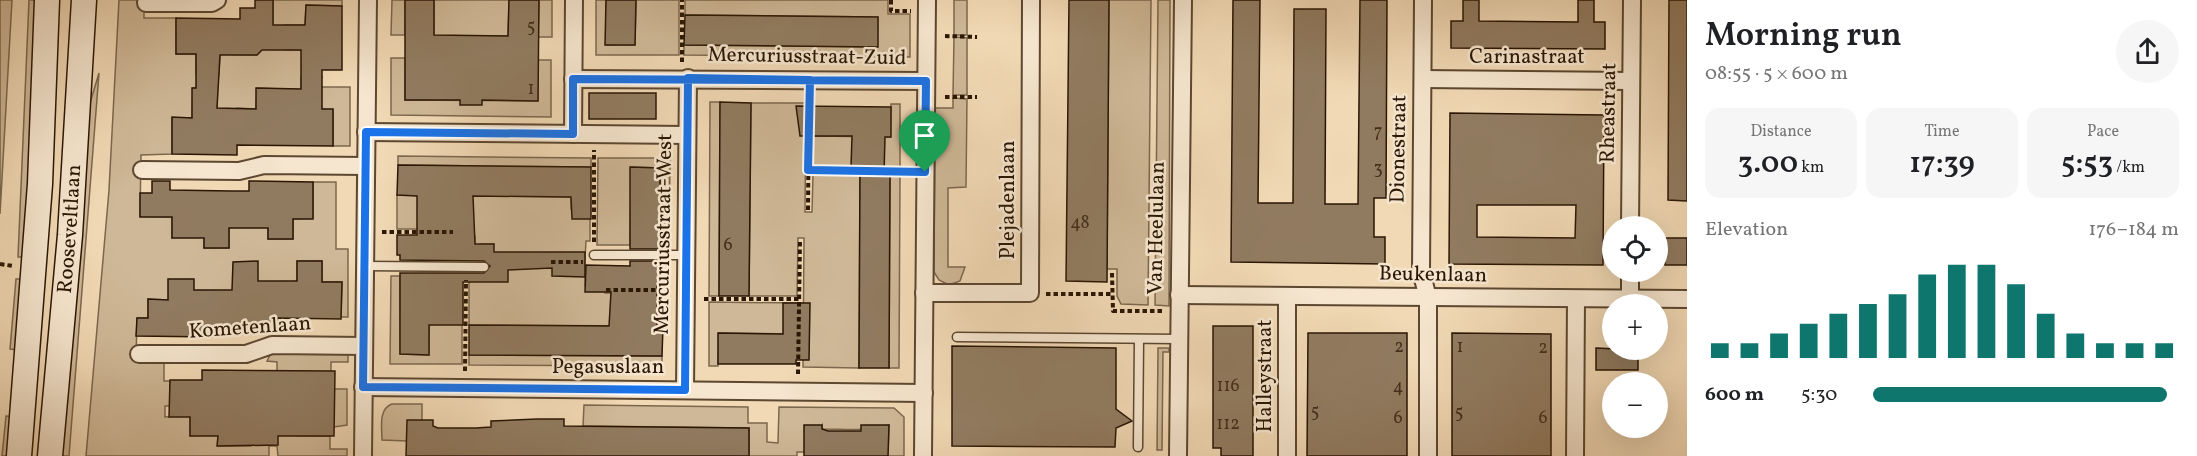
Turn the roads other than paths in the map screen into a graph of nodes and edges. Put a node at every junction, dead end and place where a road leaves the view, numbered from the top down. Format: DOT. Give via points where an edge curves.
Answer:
graph roads {
  1 [pos="47,0"];
  2 [pos="84,0"];
  3 [pos="217,0"];
  4 [pos="368,0"];
  5 [pos="574,0"];
  6 [pos="1031,0"];
  7 [pos="1183,0"];
  8 [pos="1423,0"];
  9 [pos="1632,0"];
  10 [pos="146,3"];
  11 [pos="926,6"];
  12 [pos="685,78"];
  13 [pos="573,79"];
  14 [pos="1423,79"];
  15 [pos="1631,81"];
  16 [pos="926,89"];
  17 [pos="366,132"];
  18 [pos="573,134"];
  19 [pos="687,135"];
  20 [pos="366,166"];
  21 [pos="142,170"];
  22 [pos="1630,216"];
  23 [pos="594,255"];
  24 [pos="686,255"];
  25 [pos="365,266"];
  26 [pos="484,267"];
  27 [pos="924,293"];
  28 [pos="1287,296"];
  29 [pos="1428,298"];
  30 [pos="1576,299"];
  31 [pos="1602,299"];
  32 [pos="1668,299"];
  33 [pos="1687,299"];
  34 [pos="1179,303"];
  35 [pos="957,337"];
  36 [pos="1139,339"];
  37 [pos="1178,339"];
  38 [pos="364,346"];
  39 [pos="139,354"];
  40 [pos="363,387"];
  41 [pos="685,390"];
  42 [pos="924,393"];
  43 [pos="1138,447"];
  44 [pos="19,456"];
  45 [pos="50,456"];
  46 [pos="363,456"];
  47 [pos="923,456"];
  48 [pos="1178,456"];
  49 [pos="1287,456"];
  50 [pos="1428,456"];
  51 [pos="1575,456"];
  1 -- 44 [label="main road, Rooseveltlaan" via="40,184"];
  2 -- 45 [label="main road, Rooseveltlaan" via="70,235"];
  3 -- 10 [label="street"];
  4 -- 17 [label="street"];
  5 -- 13 [label="street"];
  6 -- 27 [label="street, Plejadenlaan" via="1030,293"];
  7 -- 34 [label="street, Van Heelulaan"];
  8 -- 14 [label="street, Dionestraat"];
  9 -- 15 [label="street, Rheastraat"];
  11 -- 16 [label="street"];
  12 -- 13 [label="street, Mercuriusstraat-Zuid"];
  12 -- 16 [label="street, Mercuriusstraat-Zuid" via="810,80"];
  12 -- 19 [label="street, Mercuriusstraat-West"];
  13 -- 18 [label="street"];
  14 -- 15 [label="street, Carinastraat"];
  14 -- 29 [label="street, Dionestraat" via="1421,271"];
  15 -- 22 [label="street, Rheastraat"];
  16 -- 27 [label="street"];
  17 -- 18 [label="street"];
  17 -- 20 [label="street"];
  18 -- 19 [label="street"];
  19 -- 24 [label="street, Mercuriusstraat-West"];
  20 -- 21 [label="street"];
  20 -- 25 [label="street"];
  23 -- 24 [label="lane"];
  24 -- 41 [label="street, Mercuriusstraat-West"];
  25 -- 26 [label="lane"];
  25 -- 38 [label="street"];
  27 -- 42 [label="street"];
  28 -- 29 [label="street, Beukenlaan"];
  28 -- 34 [label="street, Beukenlaan"];
  28 -- 49 [label="street, Halleystraat"];
  29 -- 30 [label="street, Beukenlaan"];
  29 -- 50 [label="street, Dionestraat"];
  30 -- 31 [label="street, Beukenlaan"];
  30 -- 51 [label="street"];
  32 -- 33 [label="street, Beukenlaan"];
  34 -- 37 [label="street, Van Heelulaan"];
  35 -- 36 [label="lane"];
  36 -- 37 [label="lane"];
  36 -- 43 [label="lane"];
  37 -- 48 [label="street, Van Heelulaan"];
  38 -- 39 [label="street, Kometenlaan" via="272,345 246,354"];
  38 -- 40 [label="street"];
  40 -- 41 [label="street, Pegasuslaan"];
  40 -- 46 [label="street"];
  41 -- 42 [label="street, Pegasuslaan"];
  42 -- 47 [label="street"];
}
